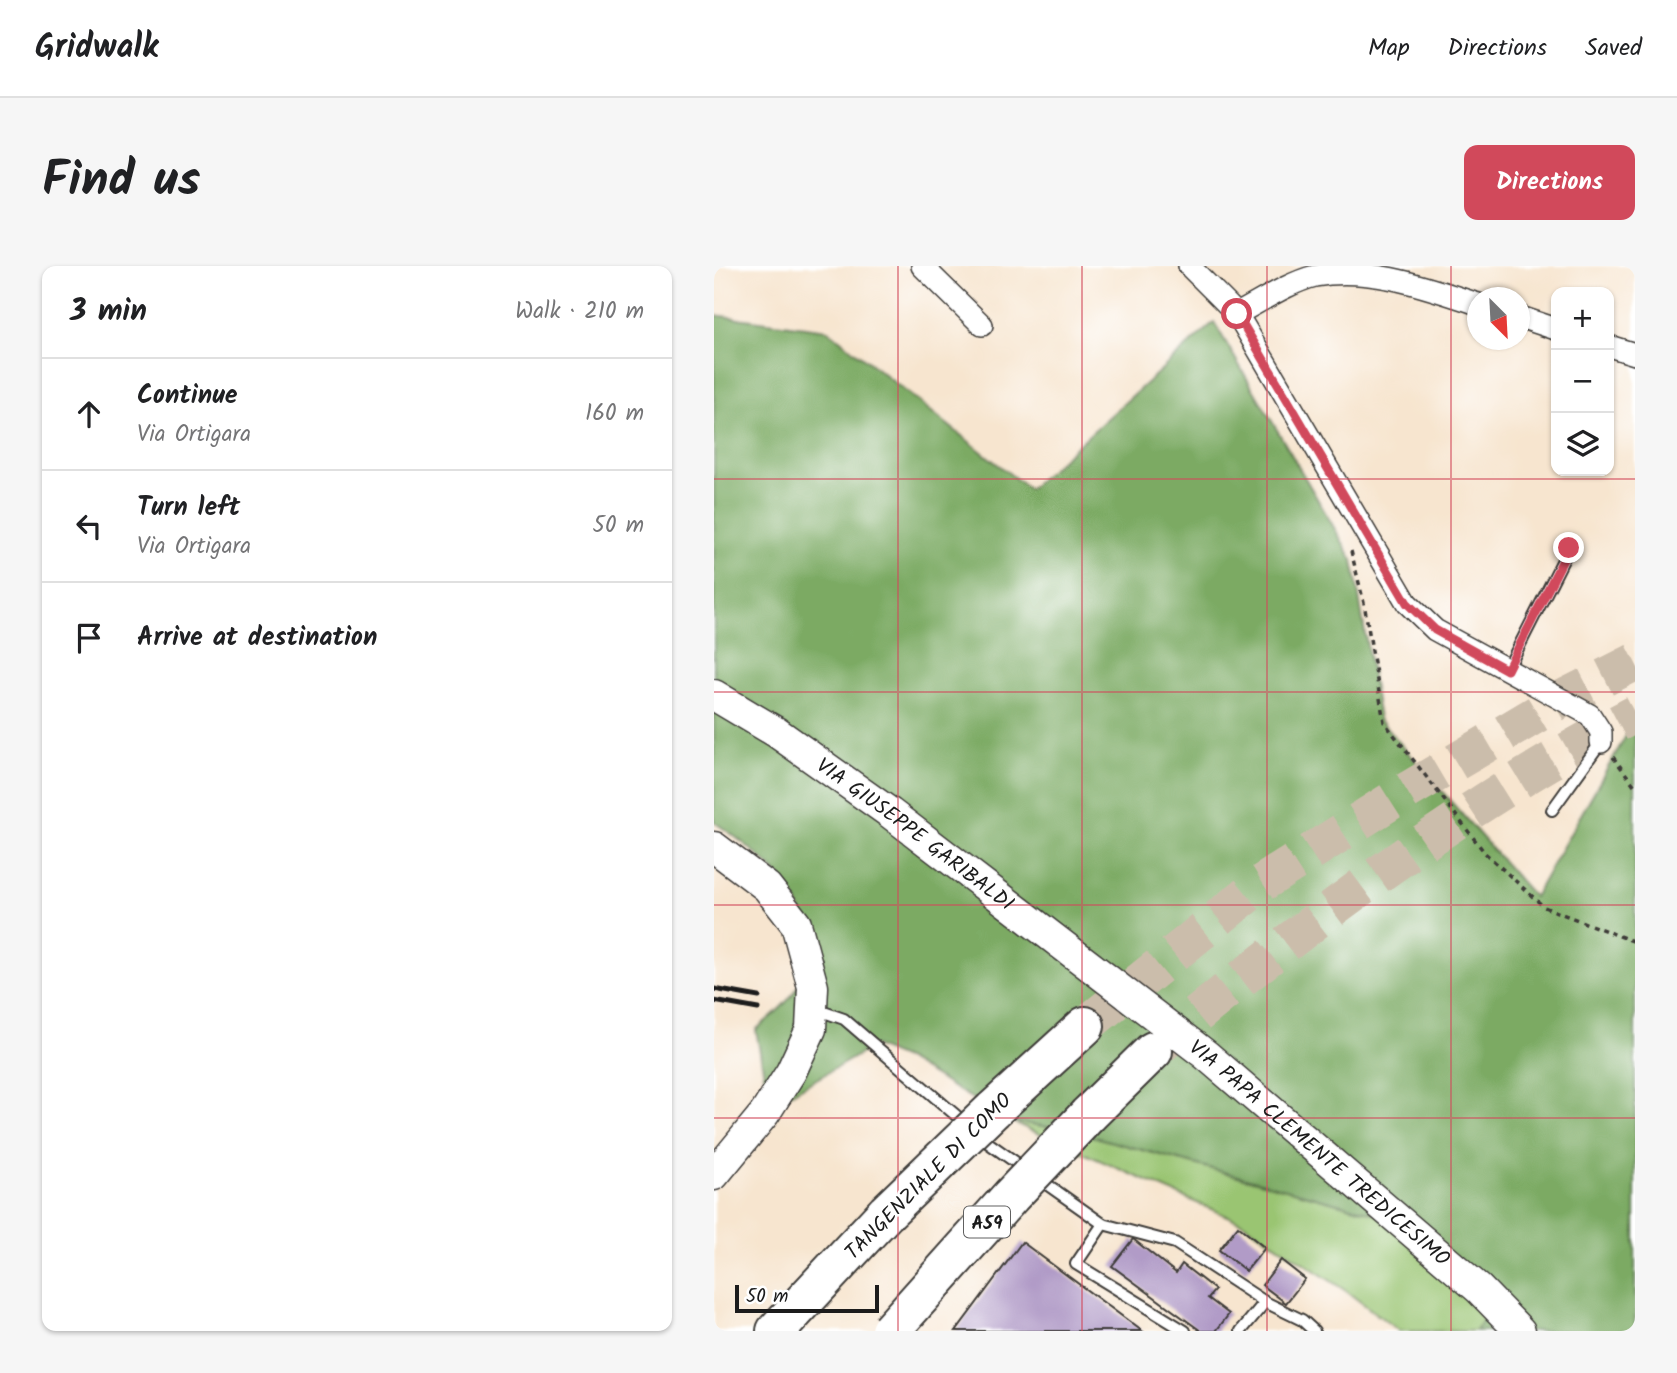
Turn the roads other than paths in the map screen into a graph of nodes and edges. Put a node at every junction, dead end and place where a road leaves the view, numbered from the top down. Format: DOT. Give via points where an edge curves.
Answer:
graph roads {
  1 [pos="922,266"];
  2 [pos="1189,266"];
  3 [pos="1467,300"];
  4 [pos="1237,314"];
  5 [pos="1530,320"];
  6 [pos="982,325"];
  7 [pos="1551,327"];
  8 [pos="1614,348"];
  9 [pos="1635,354"];
  10 [pos="1569,548"];
  11 [pos="1507,670"];
  12 [pos="714,695"];
  13 [pos="1601,742"];
  14 [pos="1552,810"];
  15 [pos="714,847"];
  16 [pos="1109,984"];
  17 [pos="812,1008"];
  18 [pos="1085,1026"];
  19 [pos="1153,1051"];
  20 [pos="714,1175"];
  21 [pos="1103,1224"];
  22 [pos="1265,1302"];
  23 [pos="776,1331"];
  24 [pos="890,1331"];
  25 [pos="1185,1331"];
  26 [pos="1241,1331"];
  27 [pos="1314,1331"];
  28 [pos="1520,1331"];
  1 -- 6 [label="street"];
  2 -- 4 [label="street"];
  3 -- 4 [label="street" via="1361,271 1315,276"];
  4 -- 11 [label="street" via="1396,587 1435,630"];
  5 -- 7 [label="street"];
  8 -- 9 [label="street"];
  10 -- 11 [label="lane"];
  11 -- 13 [label="street" via="1590,715 1601,732"];
  12 -- 16 [label="street, VIA GIUSEPPE GARIBALDI" via="776,732 890,813"];
  13 -- 14 [label="lane"];
  15 -- 17 [label="street" via="766,887 796,924 813,987"];
  16 -- 28 [label="street, VIA PAPA CLEMENTE TREDICESIMO" via="1206,1055 1479,1289"];
  17 -- 20 [label="street" via="811,1029 791,1072 765,1113"];
  17 -- 21 [label="lane" via="844,1019 987,1142"];
  18 -- 23 [label="highway, TANGENZIALE DI COMO, bridge" via="886,1213"];
  19 -- 24 [label="highway, A59, bridge" via="1011,1196"];
  21 -- 22 [label="lane" via="1175,1243"];
  21 -- 25 [label="lane" via="1076,1264"];
  22 -- 26 [label="lane"];
  22 -- 27 [label="lane"];
}
